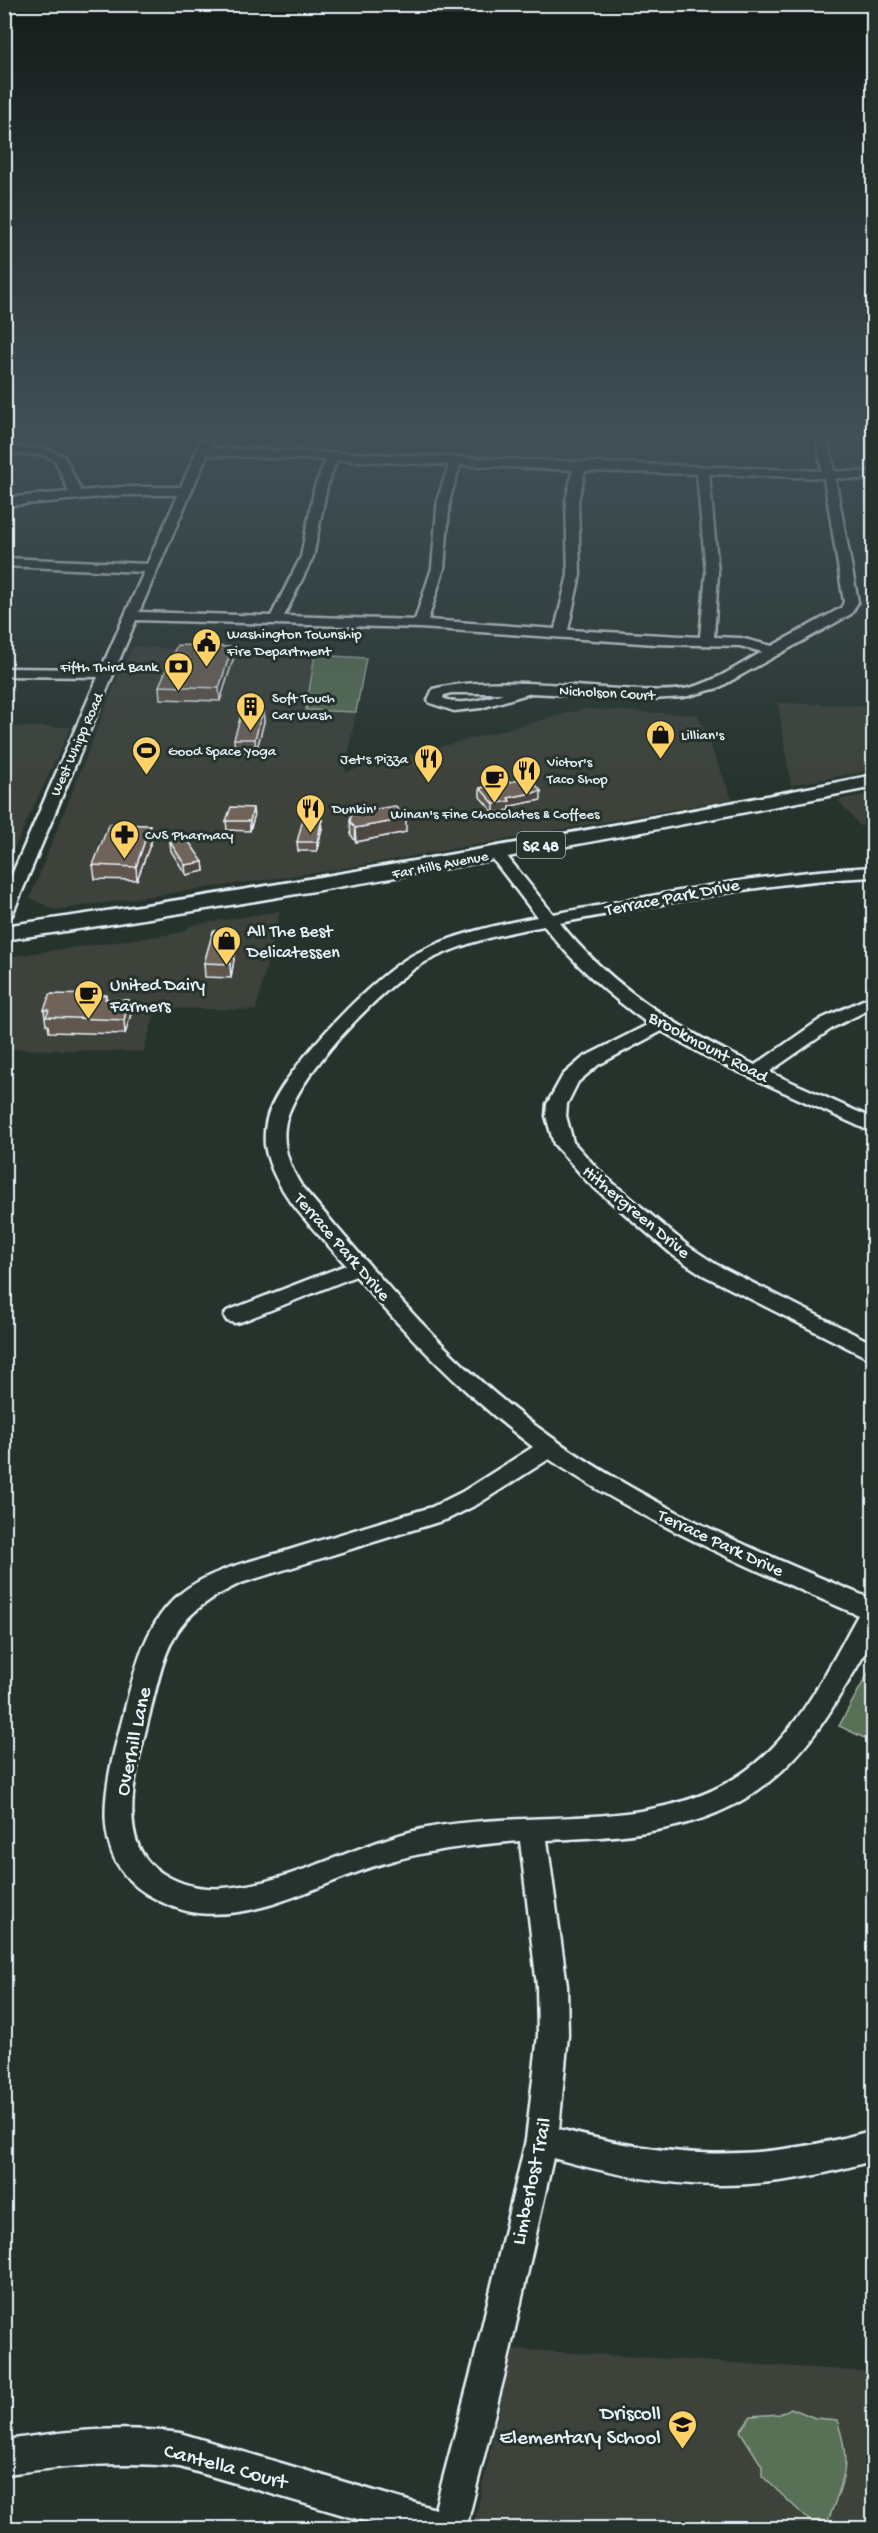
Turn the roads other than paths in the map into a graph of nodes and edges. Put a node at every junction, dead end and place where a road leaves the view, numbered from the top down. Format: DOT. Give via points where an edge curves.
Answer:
graph roads {
  1 [pos="155,559"];
  2 [pos="306,559"];
  3 [pos="440,559"];
  4 [pos="574,559"];
  5 [pos="711,559"];
  6 [pos="843,559"];
  7 [pos="4,562"];
  8 [pos="151,568"];
  9 [pos="132,616"];
  10 [pos="275,621"];
  11 [pos="420,624"];
  12 [pos="561,633"];
  13 [pos="707,641"];
  14 [pos="773,651"];
  15 [pos="4,672"];
  16 [pos="108,673"];
  17 [pos="530,689"];
  18 [pos="873,781"];
  19 [pos="496,854"];
  20 [pos="4,862"];
  21 [pos="24,862"];
  22 [pos="873,872"];
  23 [pos="4,915"];
  24 [pos="548,920"];
  25 [pos="4,933"];
  26 [pos="873,1000"];
  27 [pos="662,1024"];
  28 [pos="757,1072"];
  29 [pos="873,1127"];
  30 [pos="360,1267"];
  31 [pos="235,1316"];
  32 [pos="873,1354"];
  33 [pos="549,1448"];
  34 [pos="873,1611"];
  35 [pos="532,1828"];
  36 [pos="542,2140"];
  37 [pos="873,2145"];
  38 [pos="7,2457"];
  39 [pos="439,2529"];
  40 [pos="448,2529"];
  1 -- 8 [label="street, West Whipp Road"];
  2 -- 10 [label="street"];
  3 -- 11 [label="street"];
  4 -- 12 [label="street" via="574,575"];
  5 -- 13 [label="street"];
  6 -- 14 [label="street, Nicholson Court" via="850,606 844,613"];
  7 -- 8 [label="street"];
  8 -- 9 [label="street, West Whipp Road"];
  9 -- 10 [label="street"];
  9 -- 16 [label="street, West Whipp Road"];
  10 -- 11 [label="street"];
  11 -- 12 [label="street"];
  12 -- 13 [label="street"];
  13 -- 14 [label="street" via="740,642"];
  14 -- 17 [label="street, Nicholson Court" via="713,685 684,693"];
  15 -- 16 [label="street"];
  16 -- 21 [label="street, West Whipp Road"];
  17 -- 17 [label="street, Nicholson Court" via="451,688 438,692 434,698 442,705 457,708"];
  18 -- 19 [label="main road, Far Hills Avenue / SR 48"];
  19 -- 24 [label="street, Brookmount Road"];
  19 -- 25 [label="main road, Far Hills Avenue / SR 48" via="202,905"];
  20 -- 21 [label="street"];
  21 -- 23 [label="street, West Whipp Road"];
  22 -- 24 [label="street, Terrace Park Drive" via="766,879"];
  24 -- 27 [label="street, Brookmount Road" via="588,966"];
  24 -- 30 [label="street, Terrace Park Drive" via="468,937 411,963 326,1045 283,1099 274,1128 285,1176"];
  26 -- 28 [label="street" via="816,1028"];
  27 -- 28 [label="street, Brookmount Road"];
  27 -- 32 [label="street, Hithergreen Drive" via="591,1061 570,1079 557,1104 556,1116 564,1144 595,1178 681,1251 710,1270"];
  28 -- 29 [label="street, Brookmount Road"];
  30 -- 31 [label="street"];
  30 -- 33 [label="street, Terrace Park Drive" via="469,1383"];
  33 -- 34 [label="street, Terrace Park Drive" via="684,1527"];
  33 -- 35 [label="street, Overhill Lane" via="480,1493 440,1513 233,1576 187,1602 172,1617 152,1651 119,1801 123,1849 141,1875 174,1896 214,1901 266,1893 400,1846 443,1837"];
  34 -- 35 [label="street" via="802,1735 778,1761 741,1788 710,1803 661,1817"];
  35 -- 36 [label="street, Limberlost Trail" via="552,1986 553,2035"];
  36 -- 37 [label="street" via="638,2164 682,2171 728,2172 826,2159"];
  36 -- 40 [label="street, Limberlost Trail"];
  38 -- 39 [label="street, Cantella Court" via="116,2445 180,2450"];
}
